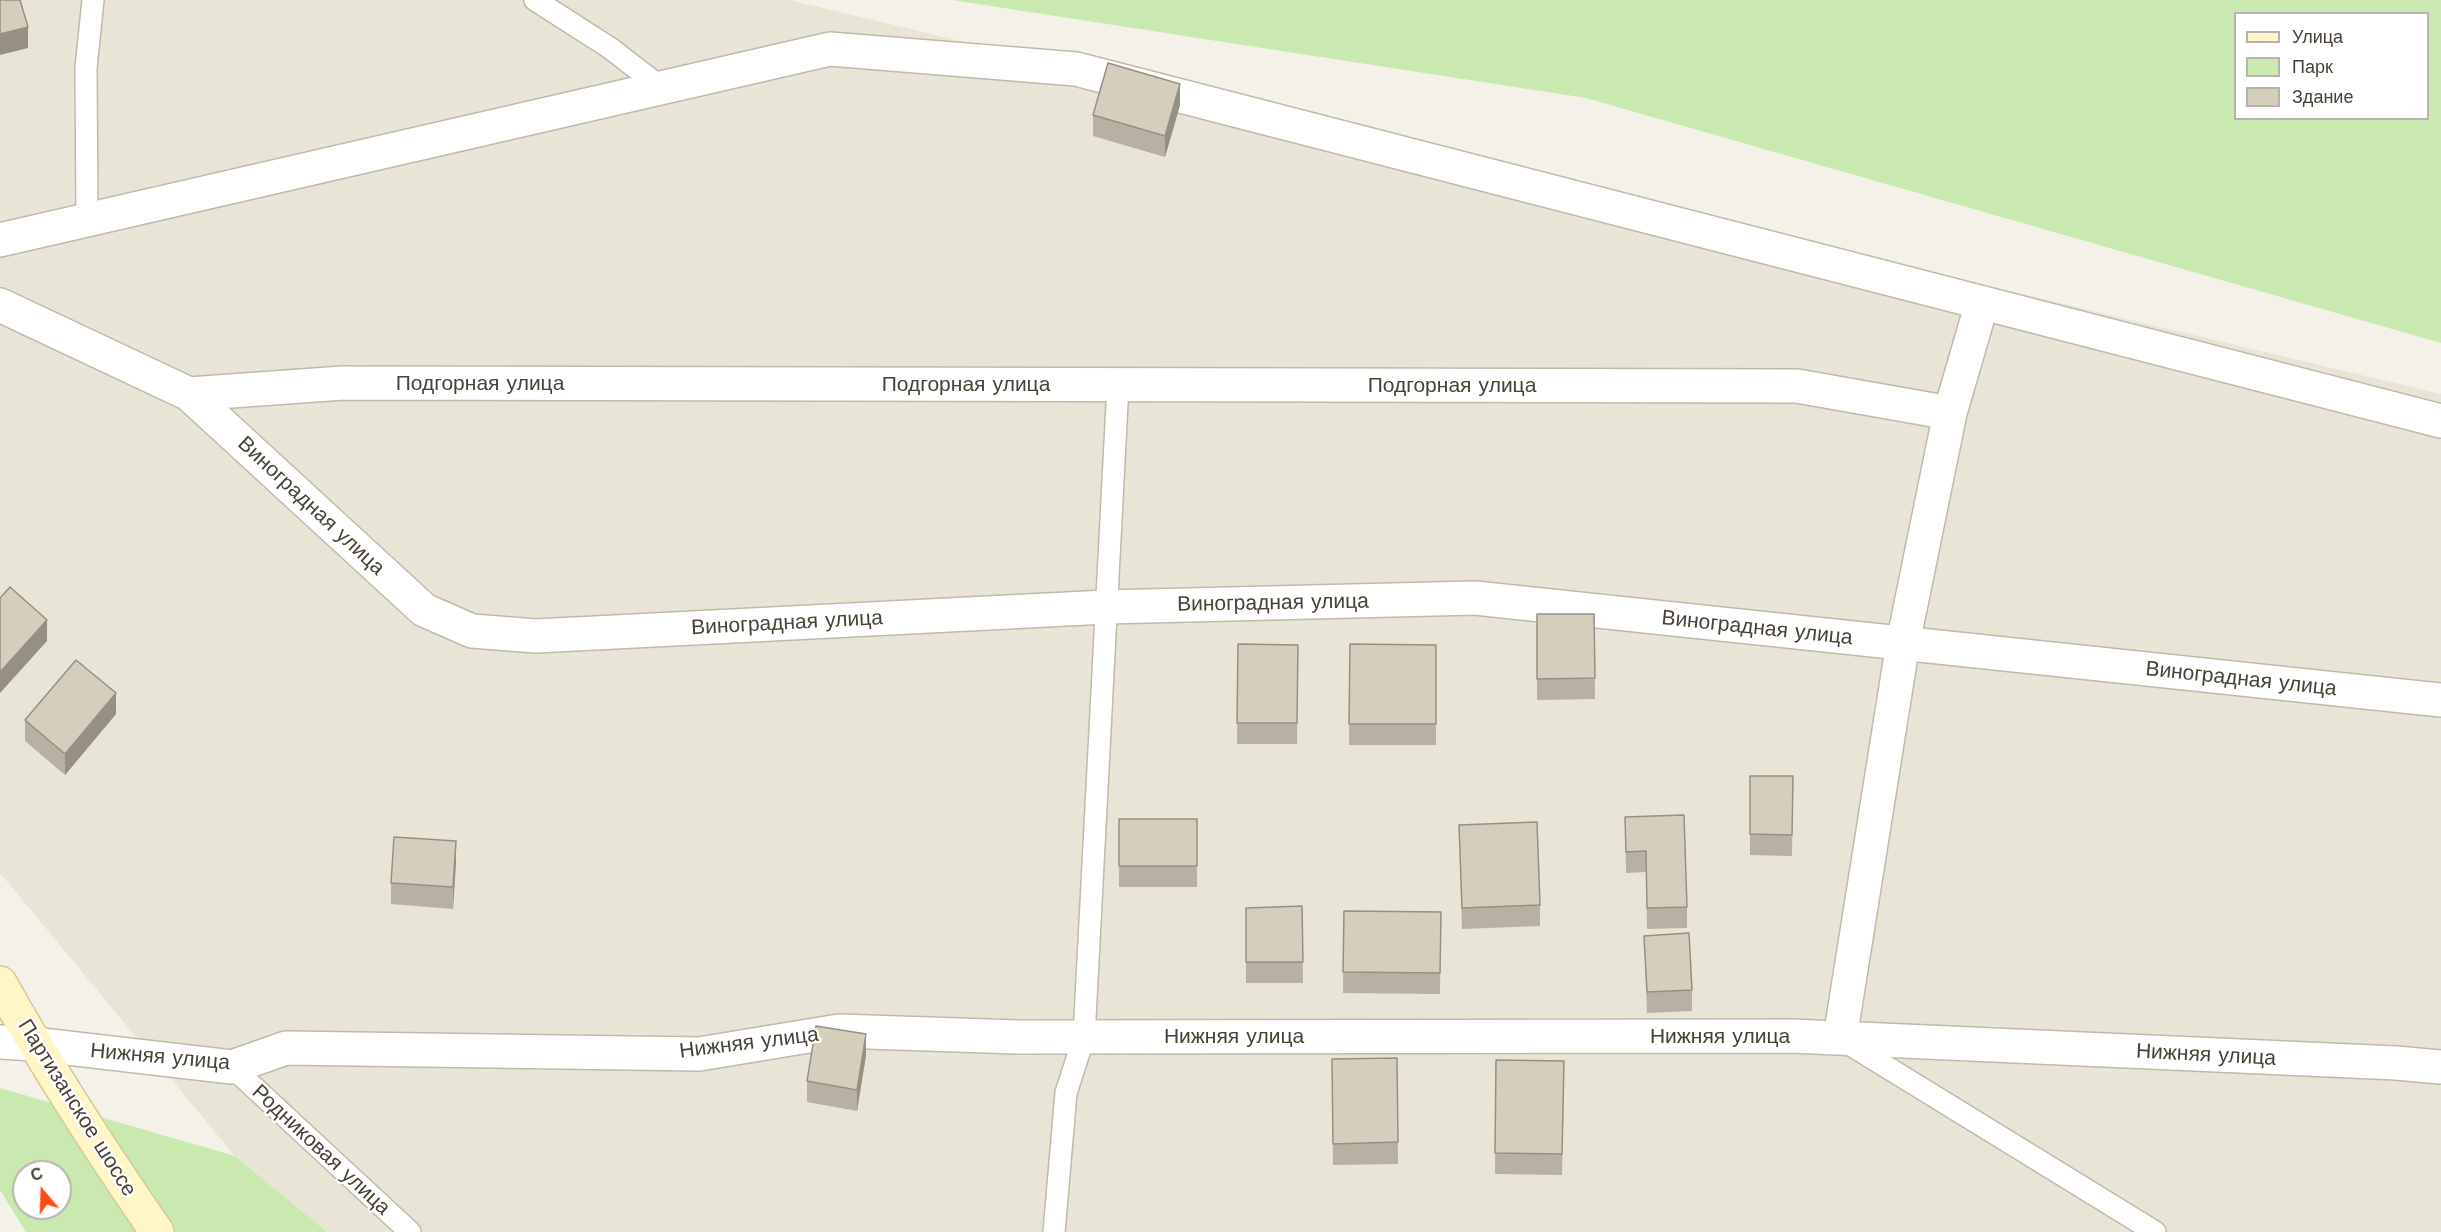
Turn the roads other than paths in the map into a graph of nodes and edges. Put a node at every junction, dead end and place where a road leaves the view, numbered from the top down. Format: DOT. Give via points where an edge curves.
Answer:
graph roads {
  1 [pos="93,0"];
  2 [pos="535,0"];
  3 [pos="663,88"];
  4 [pos="87,221"];
  5 [pos="0,240"];
  6 [pos="1982,303"];
  7 [pos="0,306"];
  8 [pos="1118,385"];
  9 [pos="189,394"];
  10 [pos="1950,413"];
  11 [pos="2441,421"];
  12 [pos="1106,607"];
  13 [pos="1903,643"];
  14 [pos="2441,700"];
  15 [pos="0,983"];
  16 [pos="1084,1037"];
  17 [pos="1840,1038"];
  18 [pos="0,1042"];
  19 [pos="33,1044"];
  20 [pos="232,1067"];
  21 [pos="2441,1068"];
  22 [pos="157,1232"];
  23 [pos="410,1232"];
  24 [pos="1054,1232"];
  25 [pos="2155,1232"];
  1 -- 4 [label="lane" via="86,68"];
  2 -- 3 [label="lane"];
  3 -- 4 [label="street"];
  3 -- 6 [label="street" via="830,49 1076,69"];
  4 -- 5 [label="street"];
  6 -- 10 [label="street"];
  6 -- 11 [label="street"];
  7 -- 9 [label="street, Подгорная улица"];
  8 -- 9 [label="street, Подгорная улица" via="343,383"];
  8 -- 10 [label="street, Подгорная улица" via="1797,386"];
  8 -- 12 [label="lane"];
  9 -- 12 [label="street, Виноградная улица" via="424,610 472,631 536,636"];
  10 -- 13 [label="street"];
  12 -- 13 [label="street, Виноградная улица" via="1475,598"];
  12 -- 16 [label="lane"];
  13 -- 14 [label="street, Виноградная улица"];
  13 -- 17 [label="street"];
  15 -- 19 [label="main road, Партизанское шоссе"];
  16 -- 17 [label="street, Нижняя улица"];
  16 -- 20 [label="street, Нижняя улица" via="839,1031 699,1054 286,1048"];
  16 -- 24 [label="lane" via="1066,1093"];
  17 -- 21 [label="street, Нижняя улица" via="2384,1062"];
  17 -- 25 [label="lane"];
  18 -- 19 [label="street, Нижняя улица"];
  19 -- 20 [label="street, Нижняя улица"];
  19 -- 22 [label="main road, Партизанское шоссе" via="98,1148"];
  20 -- 23 [label="lane, Родниковая улица"];
}
